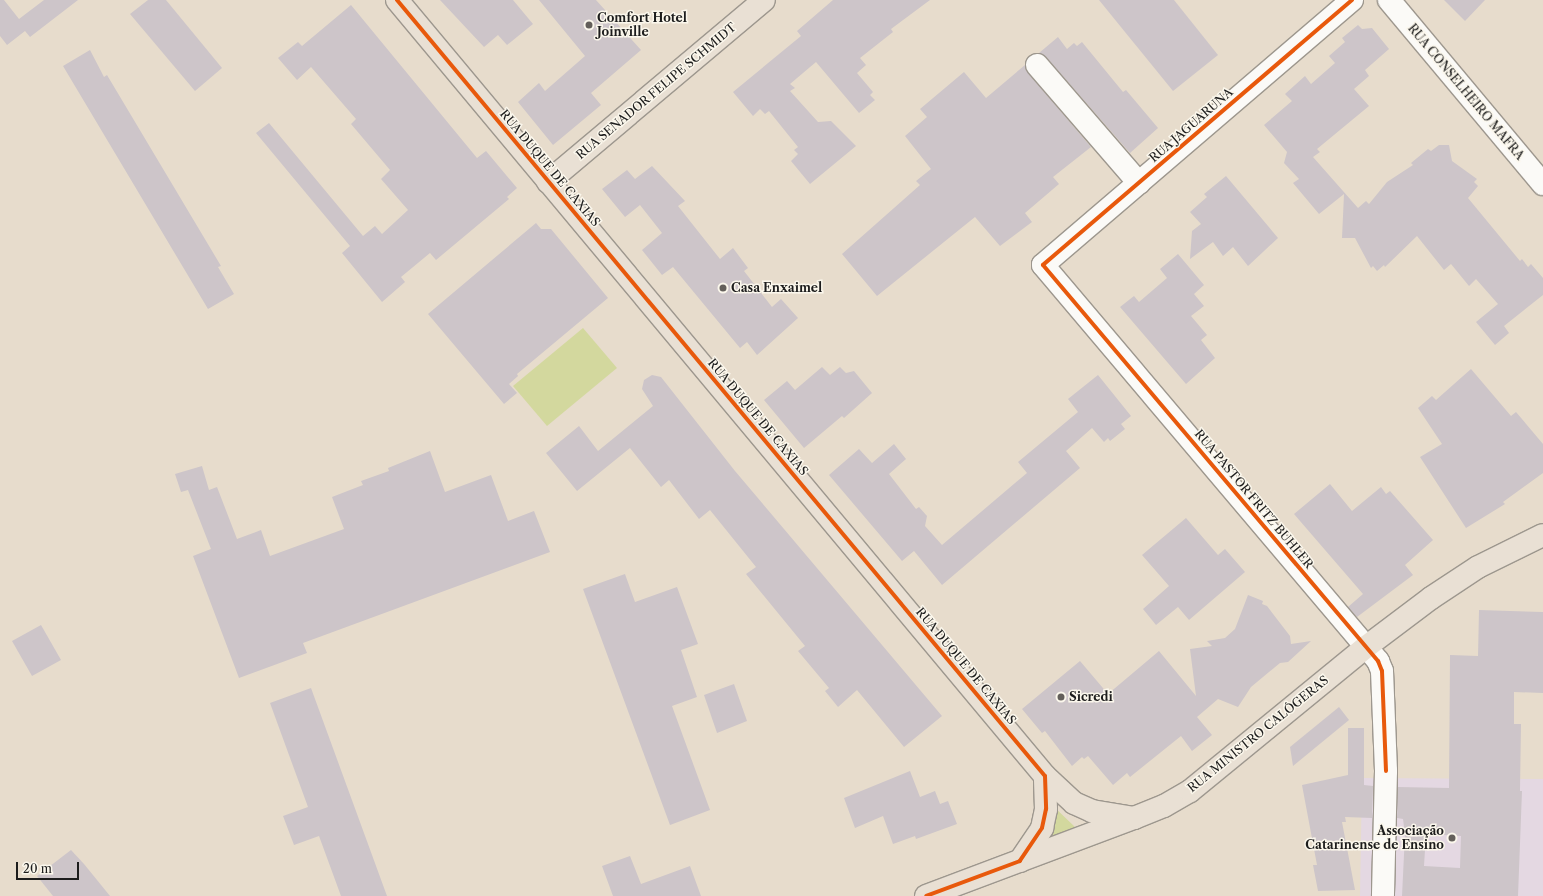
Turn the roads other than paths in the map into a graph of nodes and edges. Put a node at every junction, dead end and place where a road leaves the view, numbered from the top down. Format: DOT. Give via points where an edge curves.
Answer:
graph roads {
  1 [pos="397,0"];
  2 [pos="1352,0"];
  3 [pos="1389,0"];
  4 [pos="762,1"];
  5 [pos="1037,65"];
  6 [pos="548,182"];
  7 [pos="1139,182"];
  8 [pos="1543,184"];
  9 [pos="1043,265"];
  10 [pos="1543,535"];
  11 [pos="1366,647"];
  12 [pos="1045,776"];
  13 [pos="1134,818"];
  14 [pos="1020,861"];
  15 [pos="926,896"];
  16 [pos="1383,896"];
  1 -- 6 [label="main road, RUA DUQUE DE CAXIAS"];
  2 -- 7 [label="street, RUA JAGUARUNA"];
  3 -- 8 [label="street, RUA CONSELHEIRO MAFRA"];
  4 -- 6 [label="main road, RUA SENADOR FELIPE SCHMIDT"];
  5 -- 7 [label="street"];
  6 -- 12 [label="main road, RUA DUQUE DE CAXIAS"];
  7 -- 9 [label="street, RUA JAGUARUNA"];
  9 -- 11 [label="street, RUA PASTOR FRITZ BUHLER"];
  10 -- 11 [label="main road, RUA MINISTRO CALÓGERAS" via="1478,566 1430,598"];
  11 -- 13 [label="main road, RUA MINISTRO CALÓGERAS" via="1190,791 1164,806"];
  11 -- 16 [label="street, RUA PASTOR FRITZ BUHLER" via="1382,671 1386,771"];
  12 -- 13 [label="main road, RUA DUQUE DE CAXIAS" via="1074,803 1092,811"];
  12 -- 14 [label="main road" via="1046,809 1042,828"];
  13 -- 14 [label="main road, RUA MINISTRO CALÓGERAS"];
  14 -- 15 [label="main road, RUA MINISTRO CALÓGERAS"];
}
